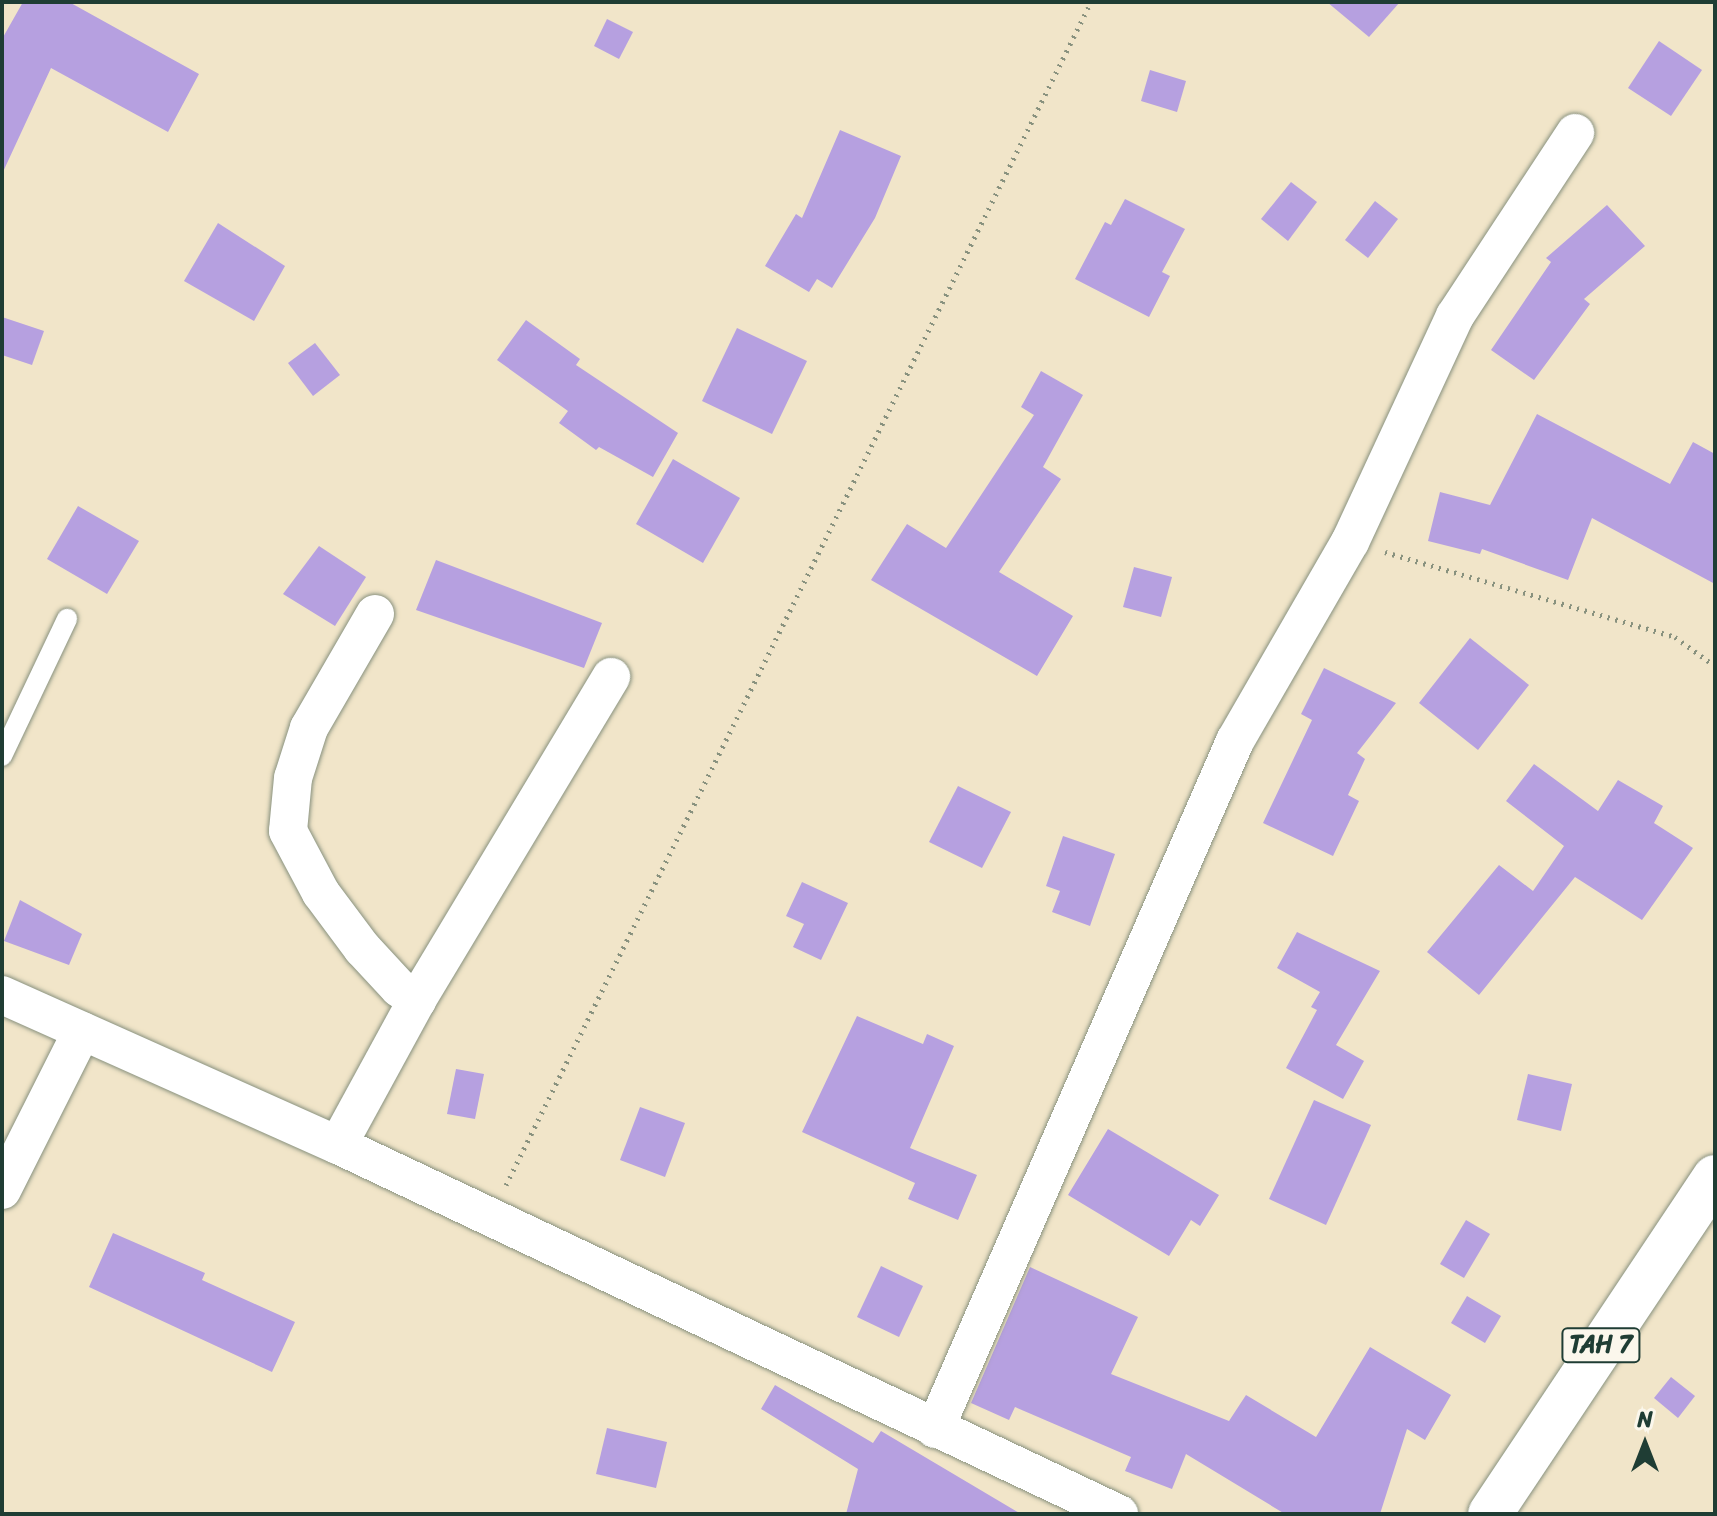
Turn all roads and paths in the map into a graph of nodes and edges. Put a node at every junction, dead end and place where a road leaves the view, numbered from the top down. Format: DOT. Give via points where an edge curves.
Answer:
graph roads {
  1 [pos="1091,2"];
  2 [pos="1575,133"];
  3 [pos="1350,542"];
  4 [pos="375,614"];
  5 [pos="67,619"];
  6 [pos="1715,666"];
  7 [pos="611,677"];
  8 [pos="2,756"];
  9 [pos="2,995"];
  10 [pos="417,1000"];
  11 [pos="82,1031"];
  12 [pos="338,1145"];
  13 [pos="1715,1177"];
  14 [pos="2,1190"];
  15 [pos="490,1218"];
  16 [pos="935,1429"];
  17 [pos="1119,1514"];
  18 [pos="1490,1514"];
  1 -- 15 [label="path"];
  2 -- 3 [label="street" via="1455,316"];
  3 -- 6 [label="path" via="1675,637"];
  3 -- 16 [label="street" via="1235,741"];
  4 -- 10 [label="street" via="309,728 293,778 288,831 321,893 362,948"];
  5 -- 8 [label="lane"];
  7 -- 10 [label="street"];
  9 -- 11 [label="street"];
  10 -- 12 [label="street"];
  11 -- 12 [label="street"];
  11 -- 14 [label="street"];
  12 -- 15 [label="street"];
  13 -- 18 [label="highway, TAH 7"];
  15 -- 16 [label="street"];
  16 -- 17 [label="street"];
}
